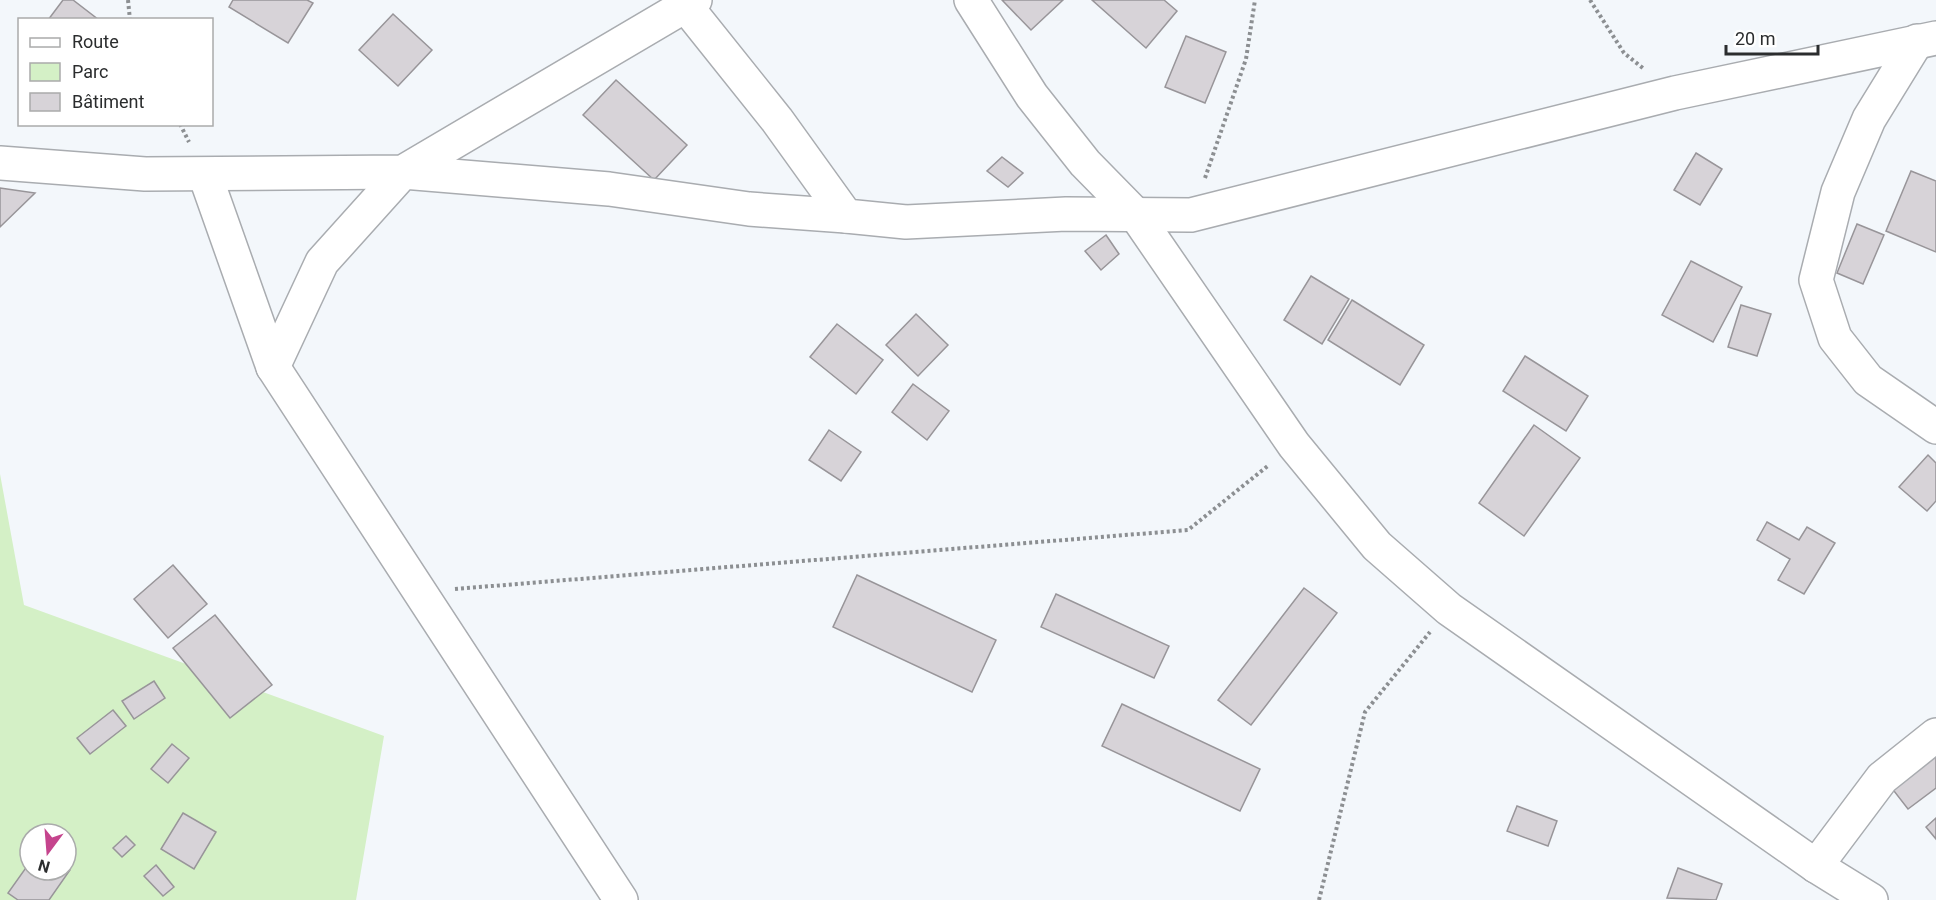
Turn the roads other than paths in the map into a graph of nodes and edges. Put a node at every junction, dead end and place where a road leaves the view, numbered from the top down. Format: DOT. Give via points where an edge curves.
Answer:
graph roads {
  1 [pos="971,0"];
  2 [pos="687,2"];
  3 [pos="1926,39"];
  4 [pos="0,163"];
  5 [pos="403,172"];
  6 [pos="204,175"];
  7 [pos="1136,215"];
  8 [pos="846,216"];
  9 [pos="273,367"];
  10 [pos="1936,427"];
  11 [pos="1936,735"];
  12 [pos="1816,866"];
  13 [pos="621,900"];
  14 [pos="1871,900"];
  1 -- 7 [label="street" via="1032,96 1085,163"];
  2 -- 5 [label="street"];
  2 -- 8 [label="street"];
  3 -- 7 [label="street" via="1675,93 1191,215"];
  3 -- 10 [label="street" via="1869,119 1838,192 1816,280 1835,338 1868,380"];
  4 -- 6 [label="street"];
  5 -- 6 [label="street"];
  5 -- 8 [label="street" via="609,189 749,209"];
  5 -- 9 [label="street" via="322,262"];
  6 -- 9 [label="street"];
  7 -- 8 [label="street" via="1066,214 906,222"];
  7 -- 12 [label="street" via="1294,445 1377,546 1449,609"];
  9 -- 13 [label="street"];
  11 -- 12 [label="street" via="1882,778"];
  12 -- 14 [label="street"];
}
